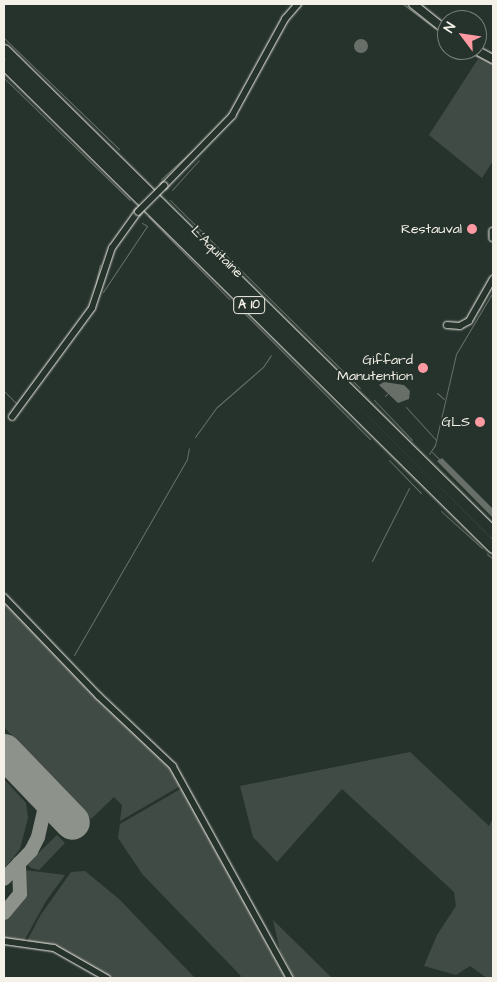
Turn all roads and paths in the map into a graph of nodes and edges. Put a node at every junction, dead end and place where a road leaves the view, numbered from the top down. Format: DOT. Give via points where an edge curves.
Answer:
graph roads {
  1 [pos="298,4"];
  2 [pos="413,4"];
  3 [pos="437,23"];
  4 [pos="4,50"];
  5 [pos="4,64"];
  6 [pos="493,231"];
  7 [pos="493,238"];
  8 [pos="493,278"];
  9 [pos="447,324"];
  10 [pos="12,417"];
  11 [pos="493,532"];
  12 [pos="493,546"];
  13 [pos="4,597"];
  14 [pos="4,941"];
  15 [pos="107,978"];
  16 [pos="290,978"];
  1 -- 10 [label="street, bridge" via="285,19 232,116 138,212 112,248 92,308"];
  2 -- 3 [label="street"];
  4 -- 11 [label="highway, L'Aquitaine / A 10"];
  5 -- 12 [label="highway, L'Aquitaine / A 10"];
  6 -- 7 [label="street"];
  8 -- 9 [label="street" via="469,321 460,326"];
  13 -- 16 [label="street" via="99,696 173,766"];
  14 -- 15 [label="street" via="54,948"];
}
